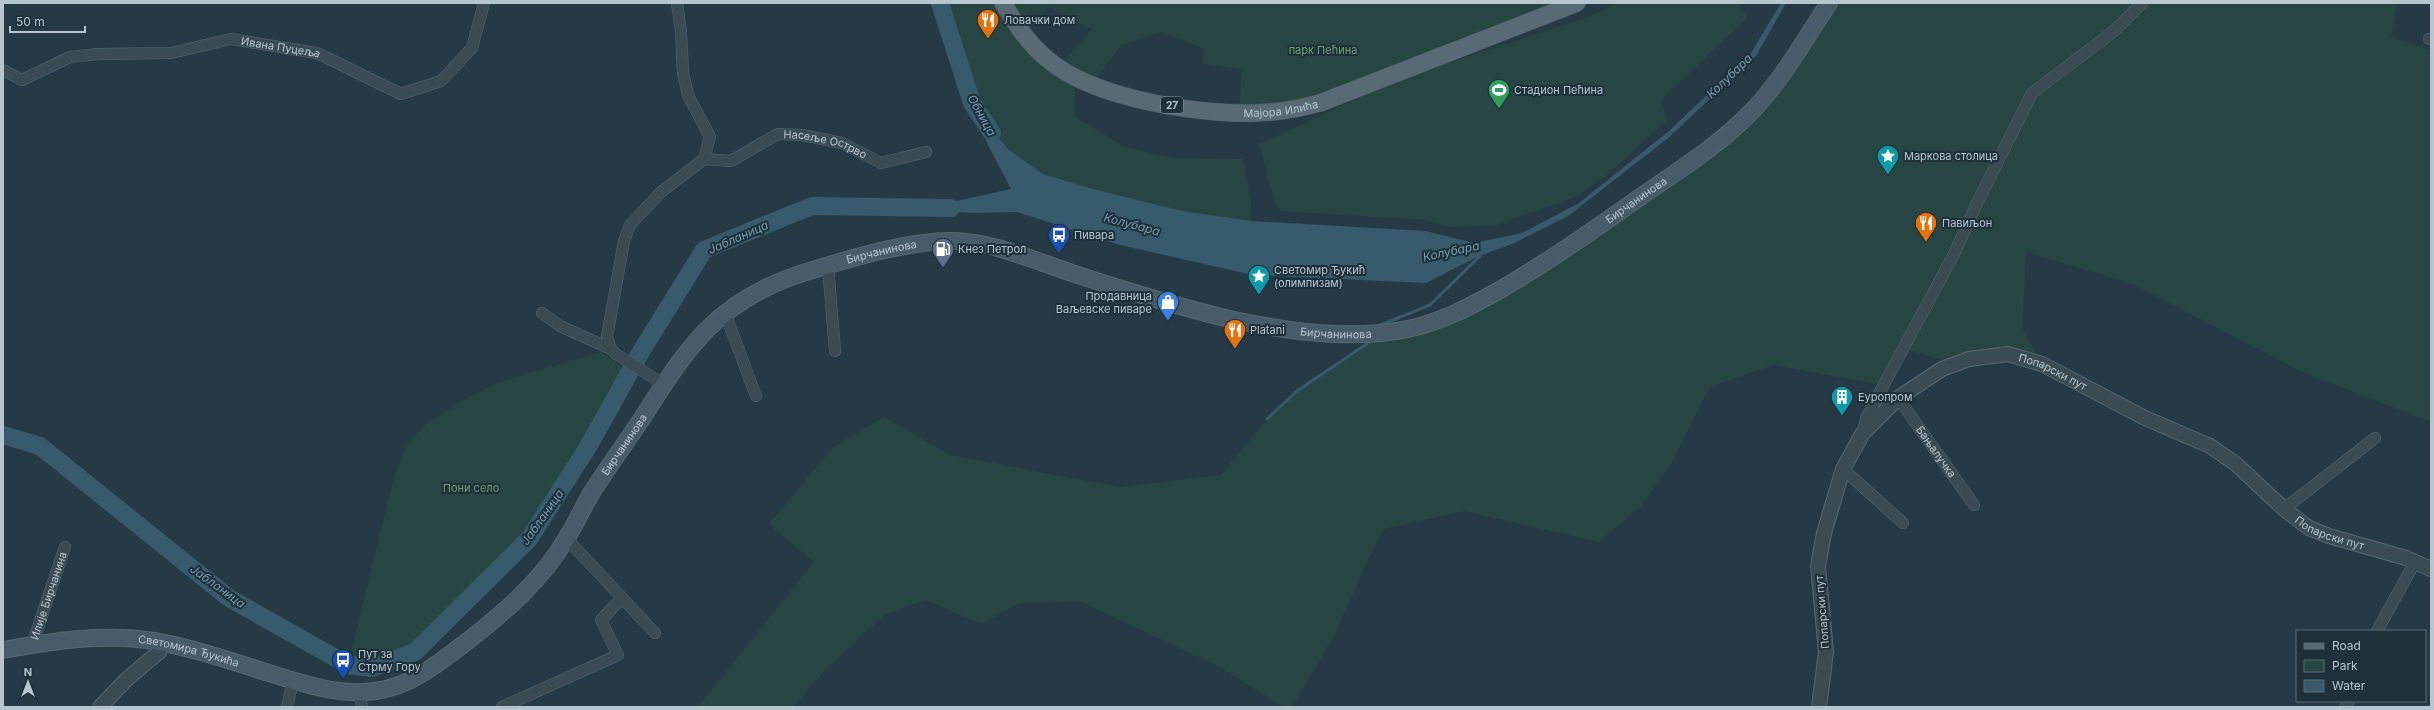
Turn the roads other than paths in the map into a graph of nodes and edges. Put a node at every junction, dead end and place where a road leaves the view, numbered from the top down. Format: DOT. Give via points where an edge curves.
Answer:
graph roads {
  1 [pos="484,3"];
  2 [pos="677,3"];
  3 [pos="1003,3"];
  4 [pos="1577,3"];
  5 [pos="1830,3"];
  6 [pos="2142,3"];
  7 [pos="3,70"];
  8 [pos="926,152"];
  9 [pos="704,159"];
  10 [pos="828,266"];
  11 [pos="542,313"];
  12 [pos="725,313"];
  13 [pos="835,351"];
  14 [pos="614,352"];
  15 [pos="663,384"];
  16 [pos="756,396"];
  17 [pos="1898,398"];
  18 [pos="1863,432"];
  19 [pos="2375,438"];
  20 [pos="1843,468"];
  21 [pos="1974,505"];
  22 [pos="2284,509"];
  23 [pos="1903,523"];
  24 [pos="567,539"];
  25 [pos="65,547"];
  26 [pos="2416,562"];
  27 [pos="2431,568"];
  28 [pos="620,599"];
  29 [pos="2378,630"];
  30 [pos="655,633"];
  31 [pos="162,642"];
  32 [pos="32,645"];
  33 [pos="3,650"];
  34 [pos="293,681"];
  35 [pos="364,697"];
  36 [pos="100,707"];
  37 [pos="287,707"];
  38 [pos="502,707"];
  39 [pos="1819,707"];
  1 -- 7 [label="street, Ивана Пуцеља" via="472,48 441,81 401,94 317,53 231,39 171,53 98,54 70,58 22,80"];
  2 -- 9 [label="street" via="682,32 682,73 688,95 710,137"];
  3 -- 4 [label="main road, Мајора Илића / 27" via="1024,35 1046,59 1091,86 1111,93 1174,105 1238,113 1286,111 1320,103"];
  5 -- 10 [label="main road, Бирчанинова" via="1778,81 1757,106 1718,143 1527,274 1470,306 1411,328 1352,334 1263,326 1196,310 993,247 966,242 939,241 916,244"];
  6 -- 18 [label="street" via="2114,31 2032,93 1954,254 1866,418"];
  8 -- 9 [label="street, Насеље Острво" via="880,163 842,143 802,135 778,134 731,162"];
  9 -- 14 [label="street" via="661,192 630,225 624,241 607,337"];
  10 -- 12 [label="main road, Бирчанинова" via="783,280"];
  10 -- 13 [label="street"];
  11 -- 14 [label="street" via="560,326"];
  12 -- 15 [label="main road, Бирчанинова" via="689,347"];
  12 -- 16 [label="street"];
  14 -- 15 [label="street"];
  15 -- 24 [label="main road, Бирчанинова" via="590,495"];
  17 -- 18 [label="street, Попарски пут"];
  17 -- 21 [label="street, Бањалучка"];
  17 -- 22 [label="street, Попарски пут" via="1942,369 1969,359 2008,354 2028,358 2145,418 2210,446 2236,464"];
  18 -- 20 [label="street, Попарски пут"];
  19 -- 22 [label="street"];
  20 -- 23 [label="street"];
  20 -- 39 [label="street, Попарски пут" via="1824,533 1818,566 1826,652"];
  22 -- 26 [label="street, Попарски пут" via="2309,528"];
  24 -- 28 [label="street"];
  24 -- 35 [label="main road, Бирчанинова" via="532,585 477,633 411,680"];
  25 -- 32 [label="street, Илије Бирчанина"];
  26 -- 27 [label="street, Попарски пут"];
  26 -- 29 [label="street"];
  28 -- 30 [label="street"];
  28 -- 38 [label="street" via="601,620 618,656"];
  31 -- 32 [label="main road, Светомира Ђукића" via="114,637"];
  31 -- 34 [label="main road, Светомира Ђукића"];
  31 -- 36 [label="street" via="159,652 127,678"];
  32 -- 33 [label="main road, Светомира Ђукића"];
  34 -- 35 [label="main road, Светомира Ђукића"];
  34 -- 37 [label="street"];
}
